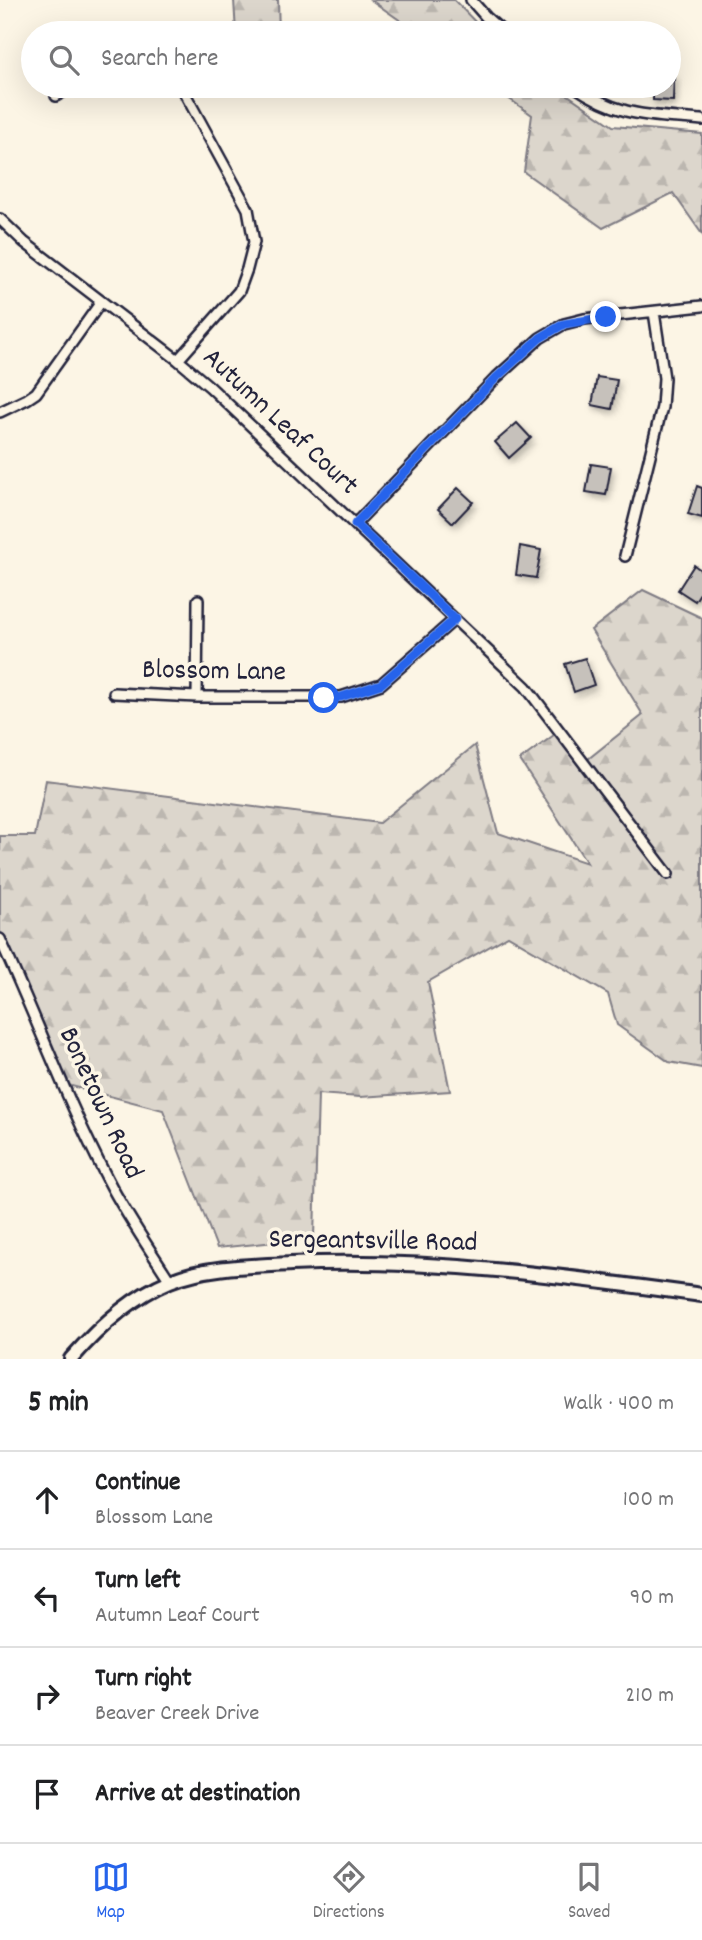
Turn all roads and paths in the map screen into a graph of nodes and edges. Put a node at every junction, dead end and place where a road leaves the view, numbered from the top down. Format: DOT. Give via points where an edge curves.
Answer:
graph roads {
  1 [pos="471,0"];
  2 [pos="490,21"];
  3 [pos="187,98"];
  4 [pos="594,98"];
  5 [pos="702,120"];
  6 [pos="0,219"];
  7 [pos="101,302"];
  8 [pos="702,306"];
  9 [pos="654,312"];
  10 [pos="178,360"];
  11 [pos="0,412"];
  12 [pos="355,524"];
  13 [pos="625,556"];
  14 [pos="198,600"];
  15 [pos="455,619"];
  16 [pos="114,693"];
  17 [pos="197,697"];
  18 [pos="668,874"];
  19 [pos="0,939"];
  20 [pos="170,1281"];
  21 [pos="702,1295"];
  22 [pos="71,1359"];
  1 -- 2 [label="street"];
  3 -- 10 [label="street" via="248,209 254,242 239,291"];
  4 -- 5 [label="street" via="644,116"];
  6 -- 7 [label="street, Autumn Leaf Court"];
  7 -- 10 [label="street, Autumn Leaf Court"];
  7 -- 11 [label="street" via="36,393"];
  8 -- 9 [label="street"];
  9 -- 12 [label="street" via="584,319 540,338"];
  9 -- 13 [label="street" via="664,378 662,407"];
  10 -- 12 [label="street, Autumn Leaf Court"];
  12 -- 15 [label="street, Autumn Leaf Court"];
  14 -- 17 [label="street"];
  15 -- 17 [label="street, Blossom Lane" via="381,684 341,697"];
  15 -- 18 [label="street, Autumn Leaf Court" via="526,687"];
  16 -- 17 [label="street, Blossom Lane"];
  19 -- 20 [label="street, Bonetown Road" via="107,1178"];
  20 -- 21 [label="main road, Sergeantsville Road" via="252,1266 405,1263 536,1273"];
  20 -- 22 [label="main road, Sergeantsville Road" via="114,1316"];
}
